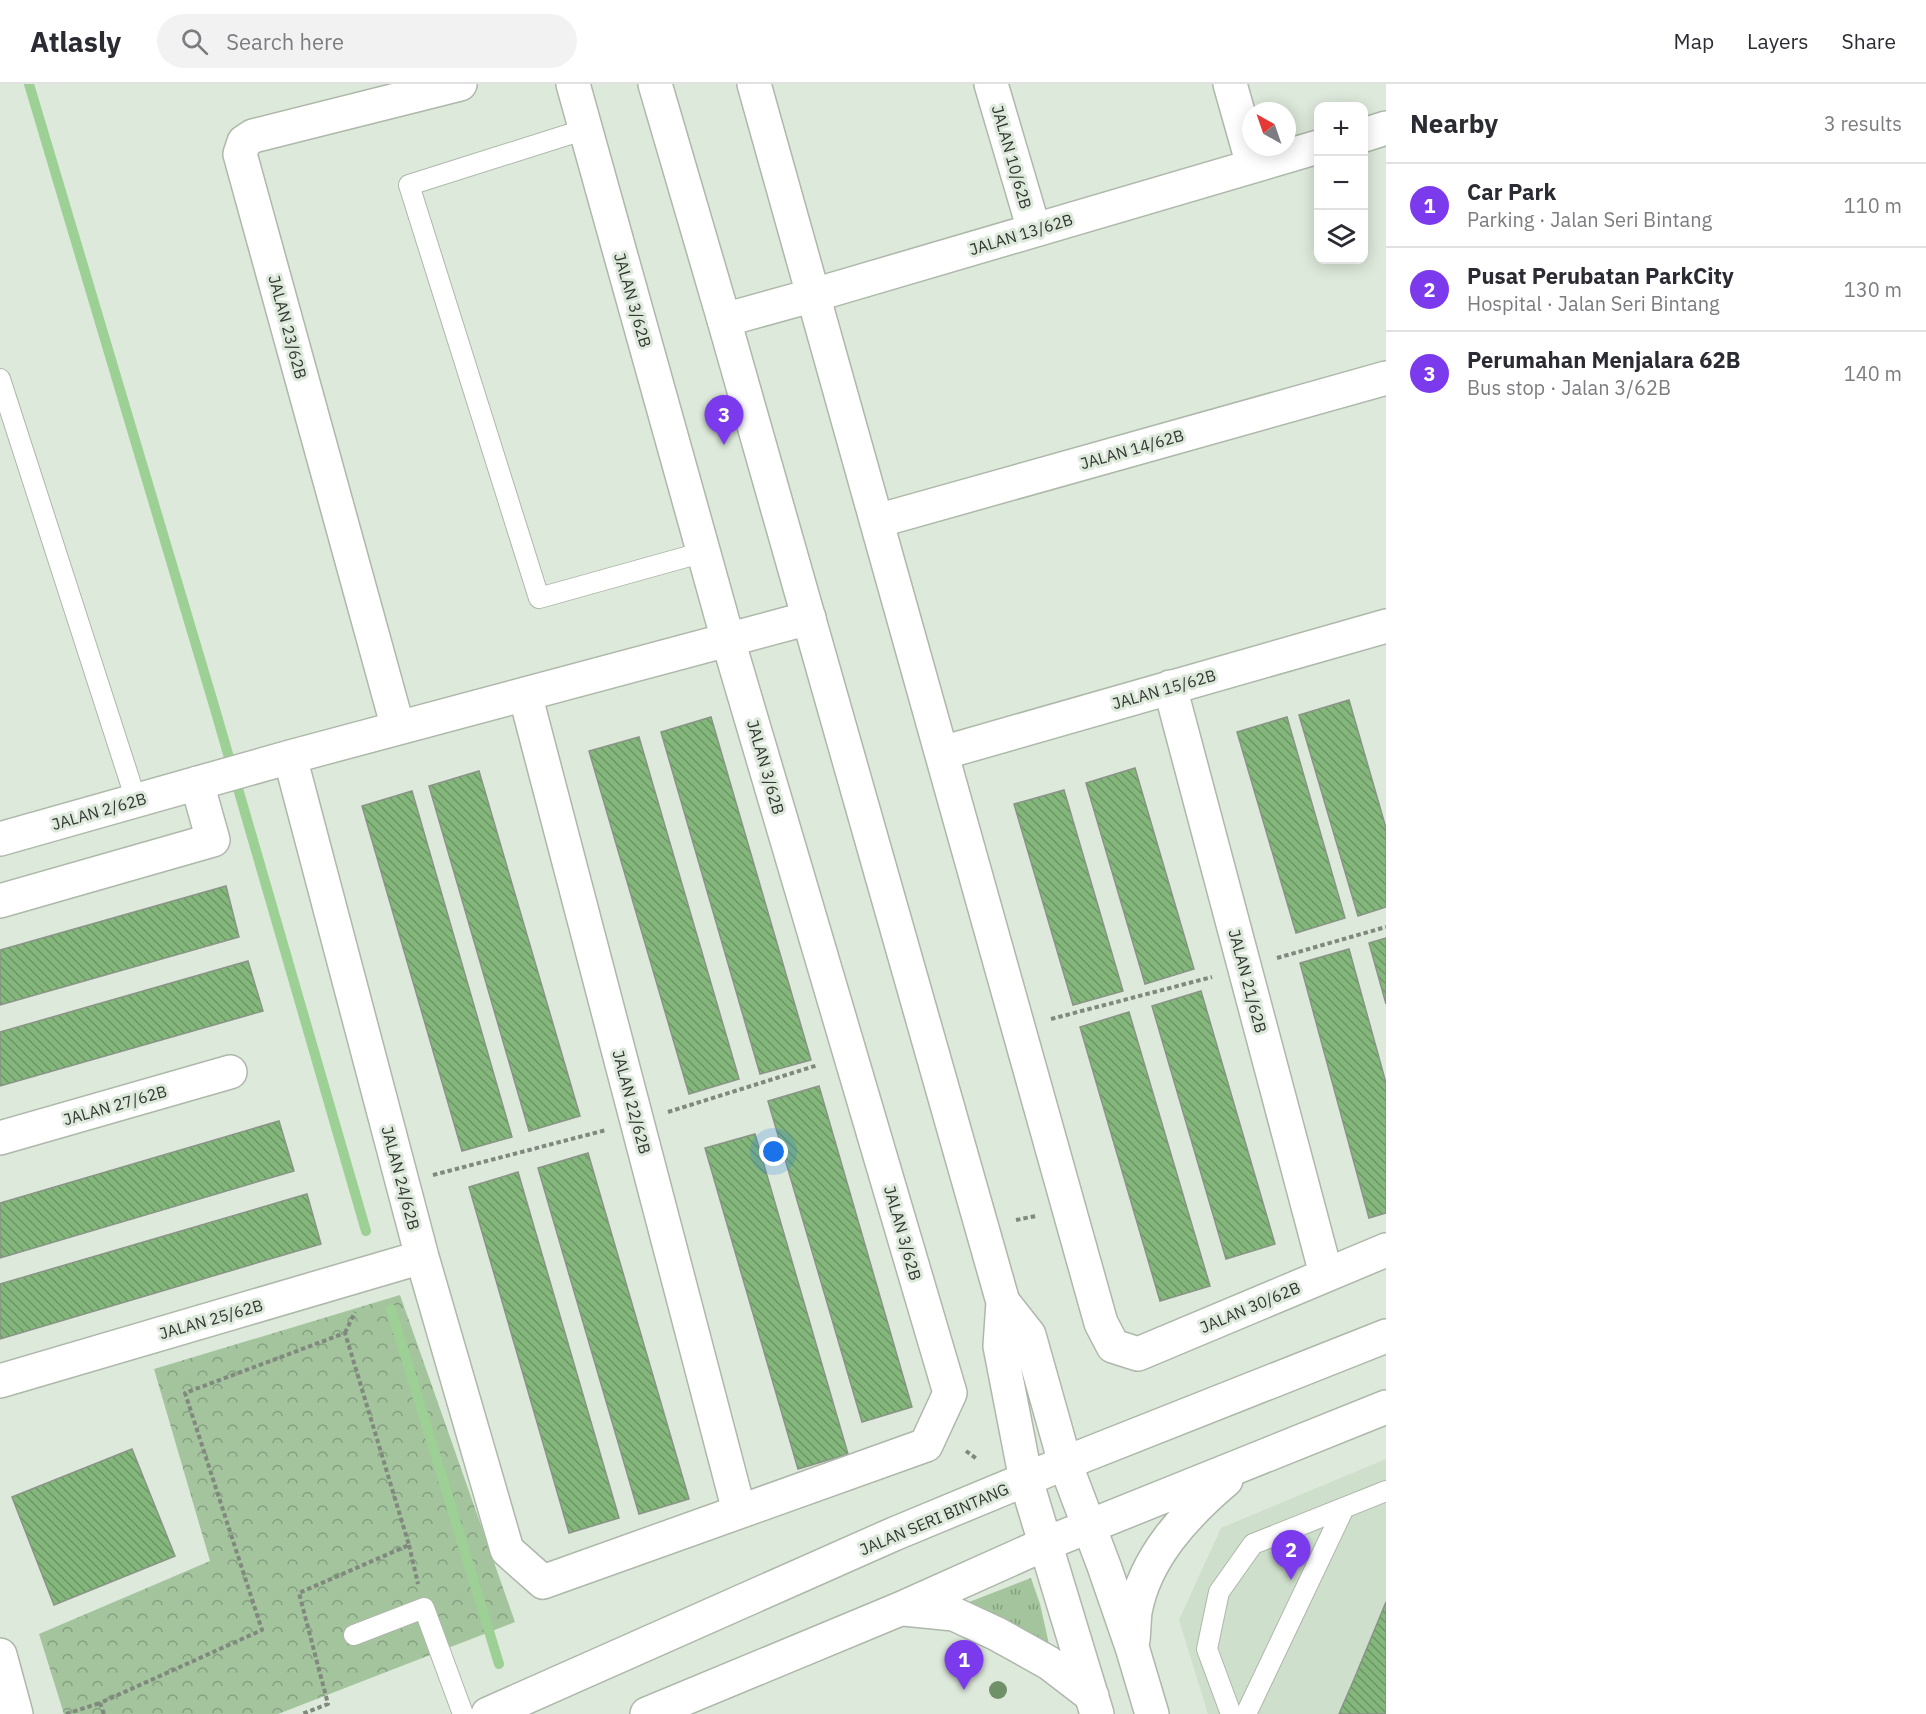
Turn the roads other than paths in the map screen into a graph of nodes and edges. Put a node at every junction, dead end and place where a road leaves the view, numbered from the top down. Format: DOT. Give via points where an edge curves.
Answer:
graph roads {
  1 [pos="460,84"];
  2 [pos="573,84"];
  3 [pos="655,84"];
  4 [pos="754,84"];
  5 [pos="991,84"];
  6 [pos="1230,84"];
  7 [pos="1386,128"];
  8 [pos="586,129"];
  9 [pos="1368,134"];
  10 [pos="1314,148"];
  11 [pos="1253,165"];
  12 [pos="1034,230"];
  13 [pos="814,295"];
  14 [pos="724,320"];
  15 [pos="1386,378"];
  16 [pos="0,379"];
  17 [pos="877,521"];
  18 [pos="704,552"];
  19 [pos="809,618"];
  20 [pos="1384,636"];
  21 [pos="728,640"];
  22 [pos="1170,687"];
  23 [pos="525,694"];
  24 [pos="398,728"];
  25 [pos="942,753"];
  26 [pos="290,758"];
  27 [pos="197,783"];
  28 [pos="136,800"];
  29 [pos="0,839"];
  30 [pos="0,901"];
  31 [pos="230,1072"];
  32 [pos="0,1138"];
  33 [pos="1386,1250"];
  34 [pos="422,1257"];
  35 [pos="1326,1274"];
  36 [pos="1003,1302"];
  37 [pos="1386,1336"];
  38 [pos="0,1381"];
  39 [pos="1386,1407"];
  40 [pos="1065,1463"];
  41 [pos="1244,1465"];
  42 [pos="1026,1479"];
  43 [pos="1386,1491"];
  44 [pos="1344,1508"];
  45 [pos="739,1510"];
  46 [pos="1090,1526"];
  47 [pos="1045,1544"];
  48 [pos="900,1609"];
  49 [pos="354,1635"];
  50 [pos="1132,1647"];
  51 [pos="0,1655"];
  52 [pos="1094,1705"];
  53 [pos="16,1714"];
  54 [pos="463,1714"];
  55 [pos="488,1714"];
  56 [pos="647,1714"];
  57 [pos="1152,1714"];
  58 [pos="1231,1714"];
  59 [pos="1246,1714"];
  1 -- 24 [label="street, JALAN 23/62B" via="253,136 244,142 240,154"];
  2 -- 8 [label="street, JALAN 3/62B"];
  3 -- 14 [label="street"];
  4 -- 13 [label="street"];
  5 -- 12 [label="street, JALAN 10/62B"];
  6 -- 11 [label="street"];
  7 -- 9 [label="street"];
  8 -- 18 [label="street, JALAN 3/62B"];
  8 -- 18 [label="lane" via="409,185 539,598"];
  10 -- 11 [label="street, JALAN 13/62B"];
  11 -- 12 [label="street, JALAN 13/62B"];
  12 -- 13 [label="street, JALAN 13/62B"];
  13 -- 14 [label="street, JALAN 13/62B"];
  13 -- 17 [label="street"];
  14 -- 19 [label="street"];
  15 -- 17 [label="street, JALAN 14/62B"];
  16 -- 28 [label="lane"];
  17 -- 25 [label="street"];
  18 -- 21 [label="street, JALAN 3/62B"];
  19 -- 21 [label="street, JALAN 2/62B"];
  19 -- 36 [label="street"];
  20 -- 22 [label="street, JALAN 15/62B"];
  21 -- 23 [label="street, JALAN 2/62B"];
  21 -- 45 [label="street, JALAN 3/62B" via="950,1394 926,1445"];
  22 -- 25 [label="street, JALAN 15/62B"];
  22 -- 35 [label="street, JALAN 21/62B"];
  23 -- 24 [label="street, JALAN 2/62B"];
  23 -- 45 [label="street, JALAN 22/62B"];
  24 -- 26 [label="street, JALAN 2/62B"];
  25 -- 35 [label="street, JALAN 30/62B" via="1101,1323 1113,1346 1138,1354"];
  26 -- 27 [label="street, JALAN 2/62B"];
  26 -- 34 [label="street, JALAN 24/62B"];
  27 -- 28 [label="street, JALAN 2/62B"];
  27 -- 30 [label="street" via="213,840"];
  28 -- 29 [label="street, JALAN 2/62B"];
  31 -- 32 [label="street, JALAN 27/62B"];
  33 -- 35 [label="street, JALAN 30/62B"];
  34 -- 38 [label="street, JALAN 25/62B"];
  34 -- 45 [label="street, JALAN 24/62B" via="507,1550 543,1582"];
  36 -- 40 [label="street" via="1029,1335"];
  36 -- 42 [label="street" via="1000,1346"];
  37 -- 40 [label="street, JALAN SERI BINTANG"];
  39 -- 41 [label="street"];
  40 -- 42 [label="street, JALAN SERI BINTANG"];
  40 -- 46 [label="street"];
  41 -- 46 [label="street"];
  41 -- 50 [label="street" via="1203,1499 1164,1543 1144,1581 1135,1611"];
  42 -- 47 [label="street"];
  42 -- 55 [label="street, JALAN SERI BINTANG"];
  43 -- 44 [label="lane"];
  44 -- 58 [label="lane" via="1253,1544 1219,1592 1207,1649"];
  44 -- 59 [label="lane"];
  46 -- 47 [label="street"];
  46 -- 50 [label="street"];
  47 -- 48 [label="street"];
  47 -- 52 [label="street"];
  48 -- 52 [label="street" via="954,1614 997,1634 1049,1663"];
  48 -- 56 [label="street"];
  49 -- 54 [label="lane" via="424,1608"];
  50 -- 57 [label="street"];
  51 -- 53 [label="street"];
}
